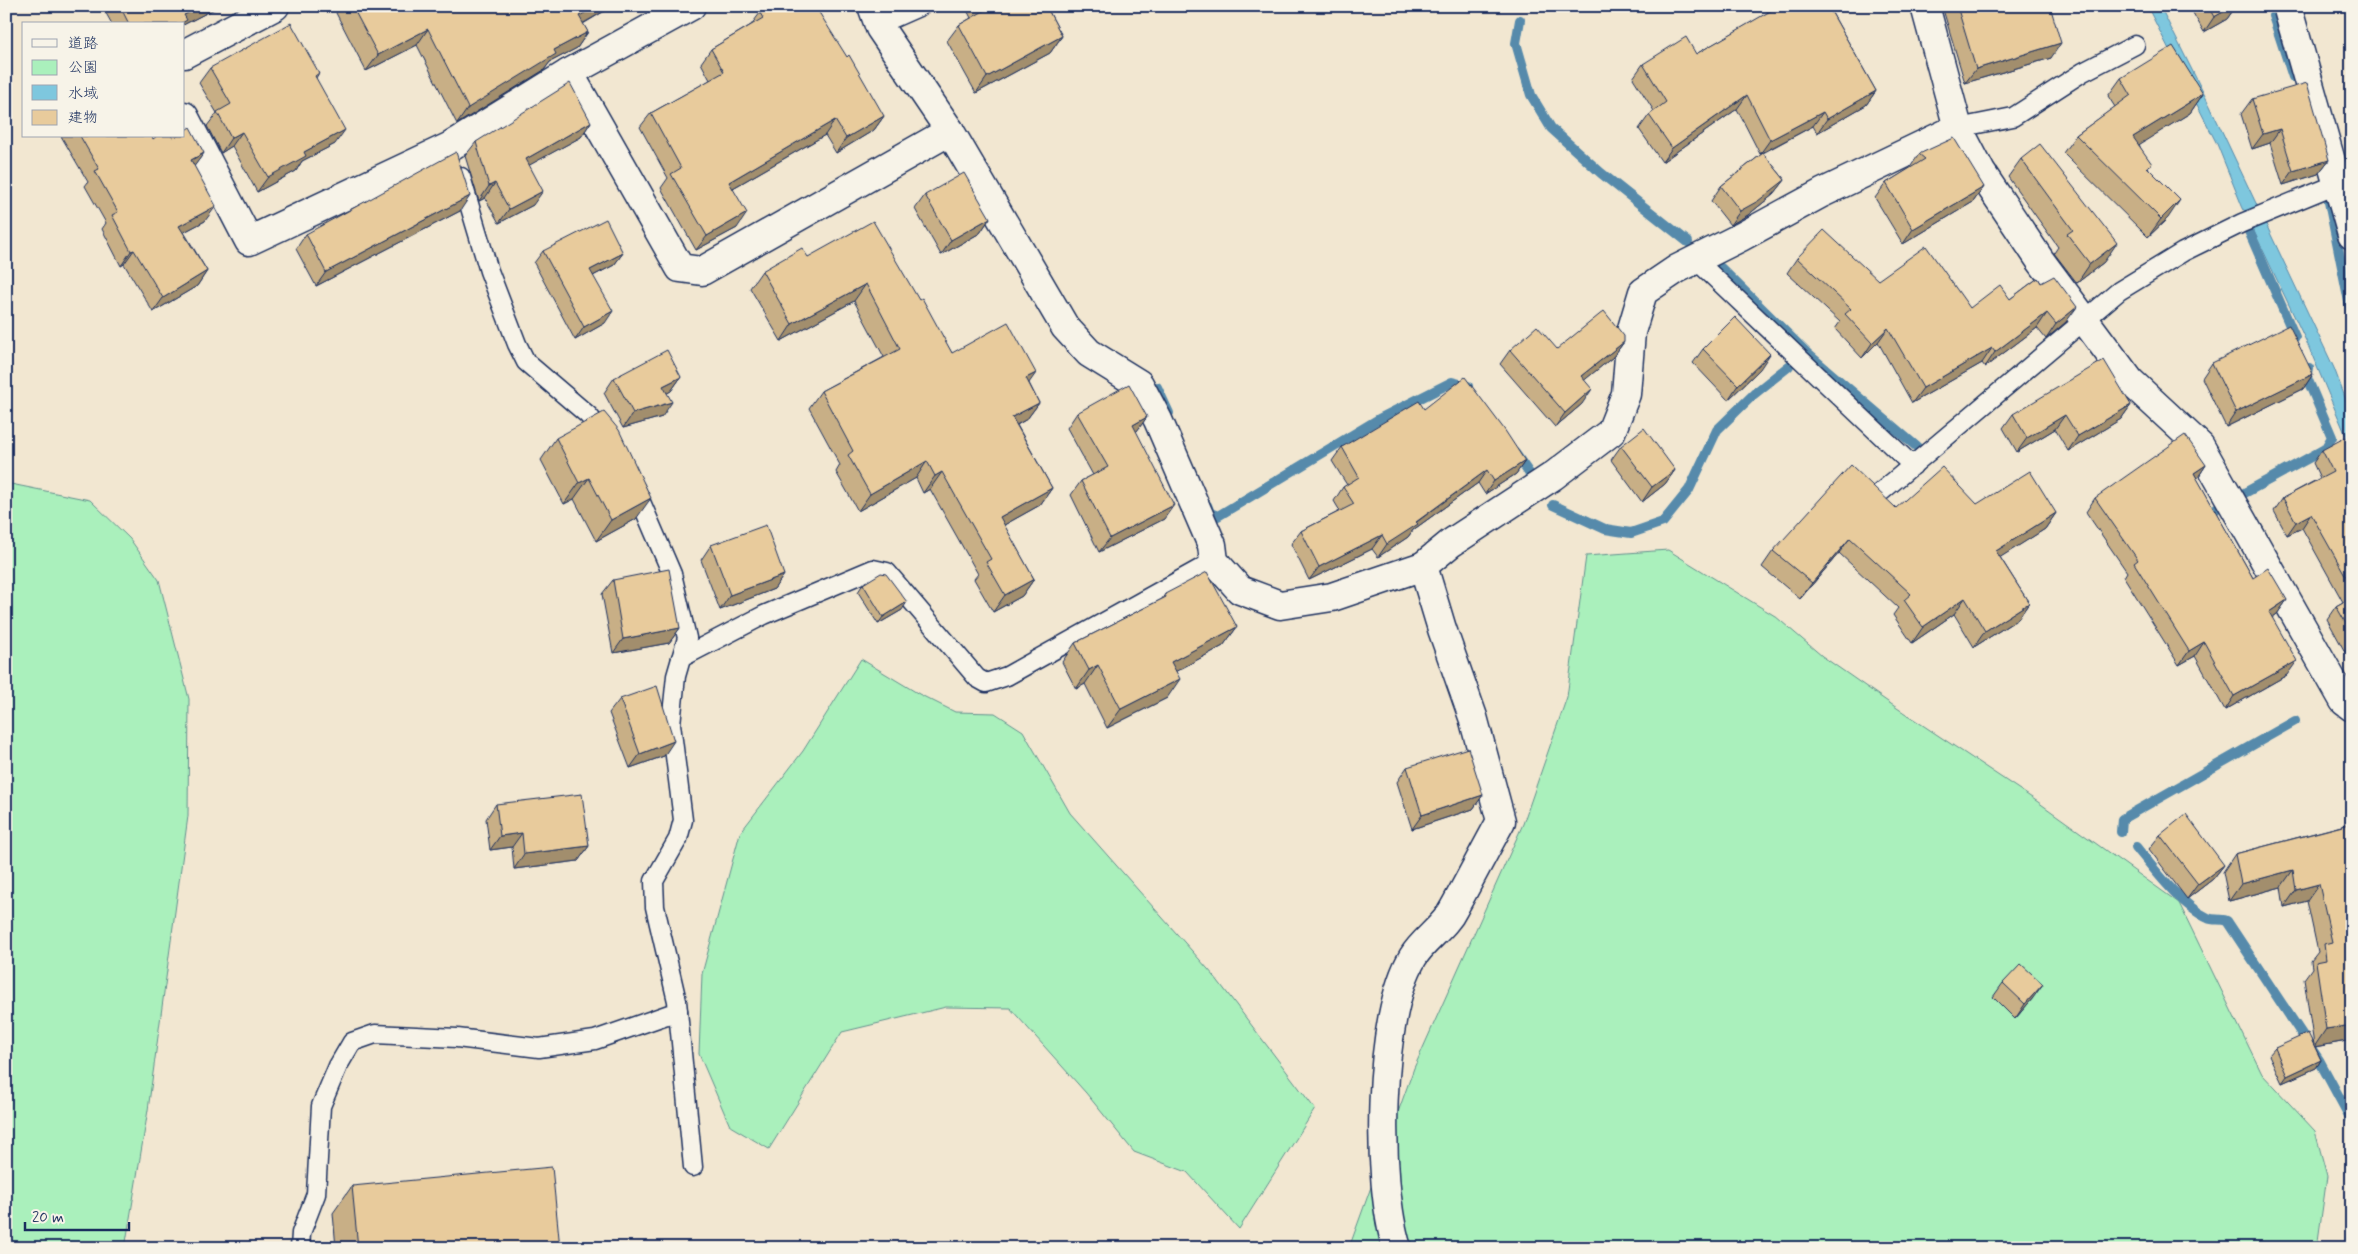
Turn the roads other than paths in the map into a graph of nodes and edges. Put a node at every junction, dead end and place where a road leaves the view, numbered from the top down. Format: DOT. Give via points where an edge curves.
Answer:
graph roads {
  1 [pos="275,6"];
  2 [pos="691,6"];
  3 [pos="921,6"];
  4 [pos="1925,6"];
  5 [pos="2287,6"];
  6 [pos="875,16"];
  7 [pos="2135,45"];
  8 [pos="185,53"];
  9 [pos="568,74"];
  10 [pos="185,118"];
  11 [pos="1958,128"];
  12 [pos="950,131"];
  13 [pos="451,146"];
  14 [pos="2327,188"];
  15 [pos="2352,235"];
  16 [pos="1695,260"];
  17 [pos="2083,321"];
  18 [pos="618,451"];
  19 [pos="1913,466"];
  20 [pos="626,469"];
  21 [pos="1875,498"];
  22 [pos="1214,561"];
  23 [pos="1423,566"];
  24 [pos="681,658"];
  25 [pos="2352,707"];
  26 [pos="678,1011"];
  27 [pos="693,1167"];
  28 [pos="300,1248"];
  29 [pos="1397,1248"];
  1 -- 8 [label="street"];
  2 -- 9 [label="street"];
  3 -- 6 [label="lane"];
  4 -- 11 [label="street"];
  5 -- 15 [label="street"];
  6 -- 12 [label="street"];
  7 -- 11 [label="lane" via="2083,72 2013,117"];
  9 -- 12 [label="street" via="680,268 702,271"];
  9 -- 13 [label="street"];
  10 -- 13 [label="street" via="249,241"];
  11 -- 16 [label="street" via="1822,193"];
  11 -- 17 [label="street" via="1981,172"];
  12 -- 22 [label="street" via="1065,327 1089,353 1138,384 1166,438 1212,545"];
  13 -- 18 [label="lane" via="489,271 526,362 588,415"];
  14 -- 17 [label="lane" via="2242,223 2183,252 2119,291"];
  16 -- 19 [label="lane"];
  16 -- 23 [label="street" via="1643,292 1631,332 1626,394 1611,432"];
  17 -- 19 [label="lane"];
  17 -- 25 [label="street" via="2130,381 2200,446 2344,701"];
  19 -- 21 [label="lane"];
  20 -- 24 [label="lane" via="672,574 687,638"];
  22 -- 23 [label="street" via="1240,590 1280,605 1332,597"];
  22 -- 24 [label="lane" via="1007,676 986,683 977,678 887,572 873,569 764,615"];
  23 -- 29 [label="street" via="1473,717 1501,821 1454,908 1413,957 1397,993 1386,1064 1383,1133 1389,1207"];
  24 -- 26 [label="lane" via="671,724 683,820 678,839 654,881 655,906"];
  26 -- 27 [label="lane"];
  26 -- 28 [label="lane" via="595,1040 539,1048 457,1038 375,1034 352,1042 321,1106 316,1194 301,1233"];
}
